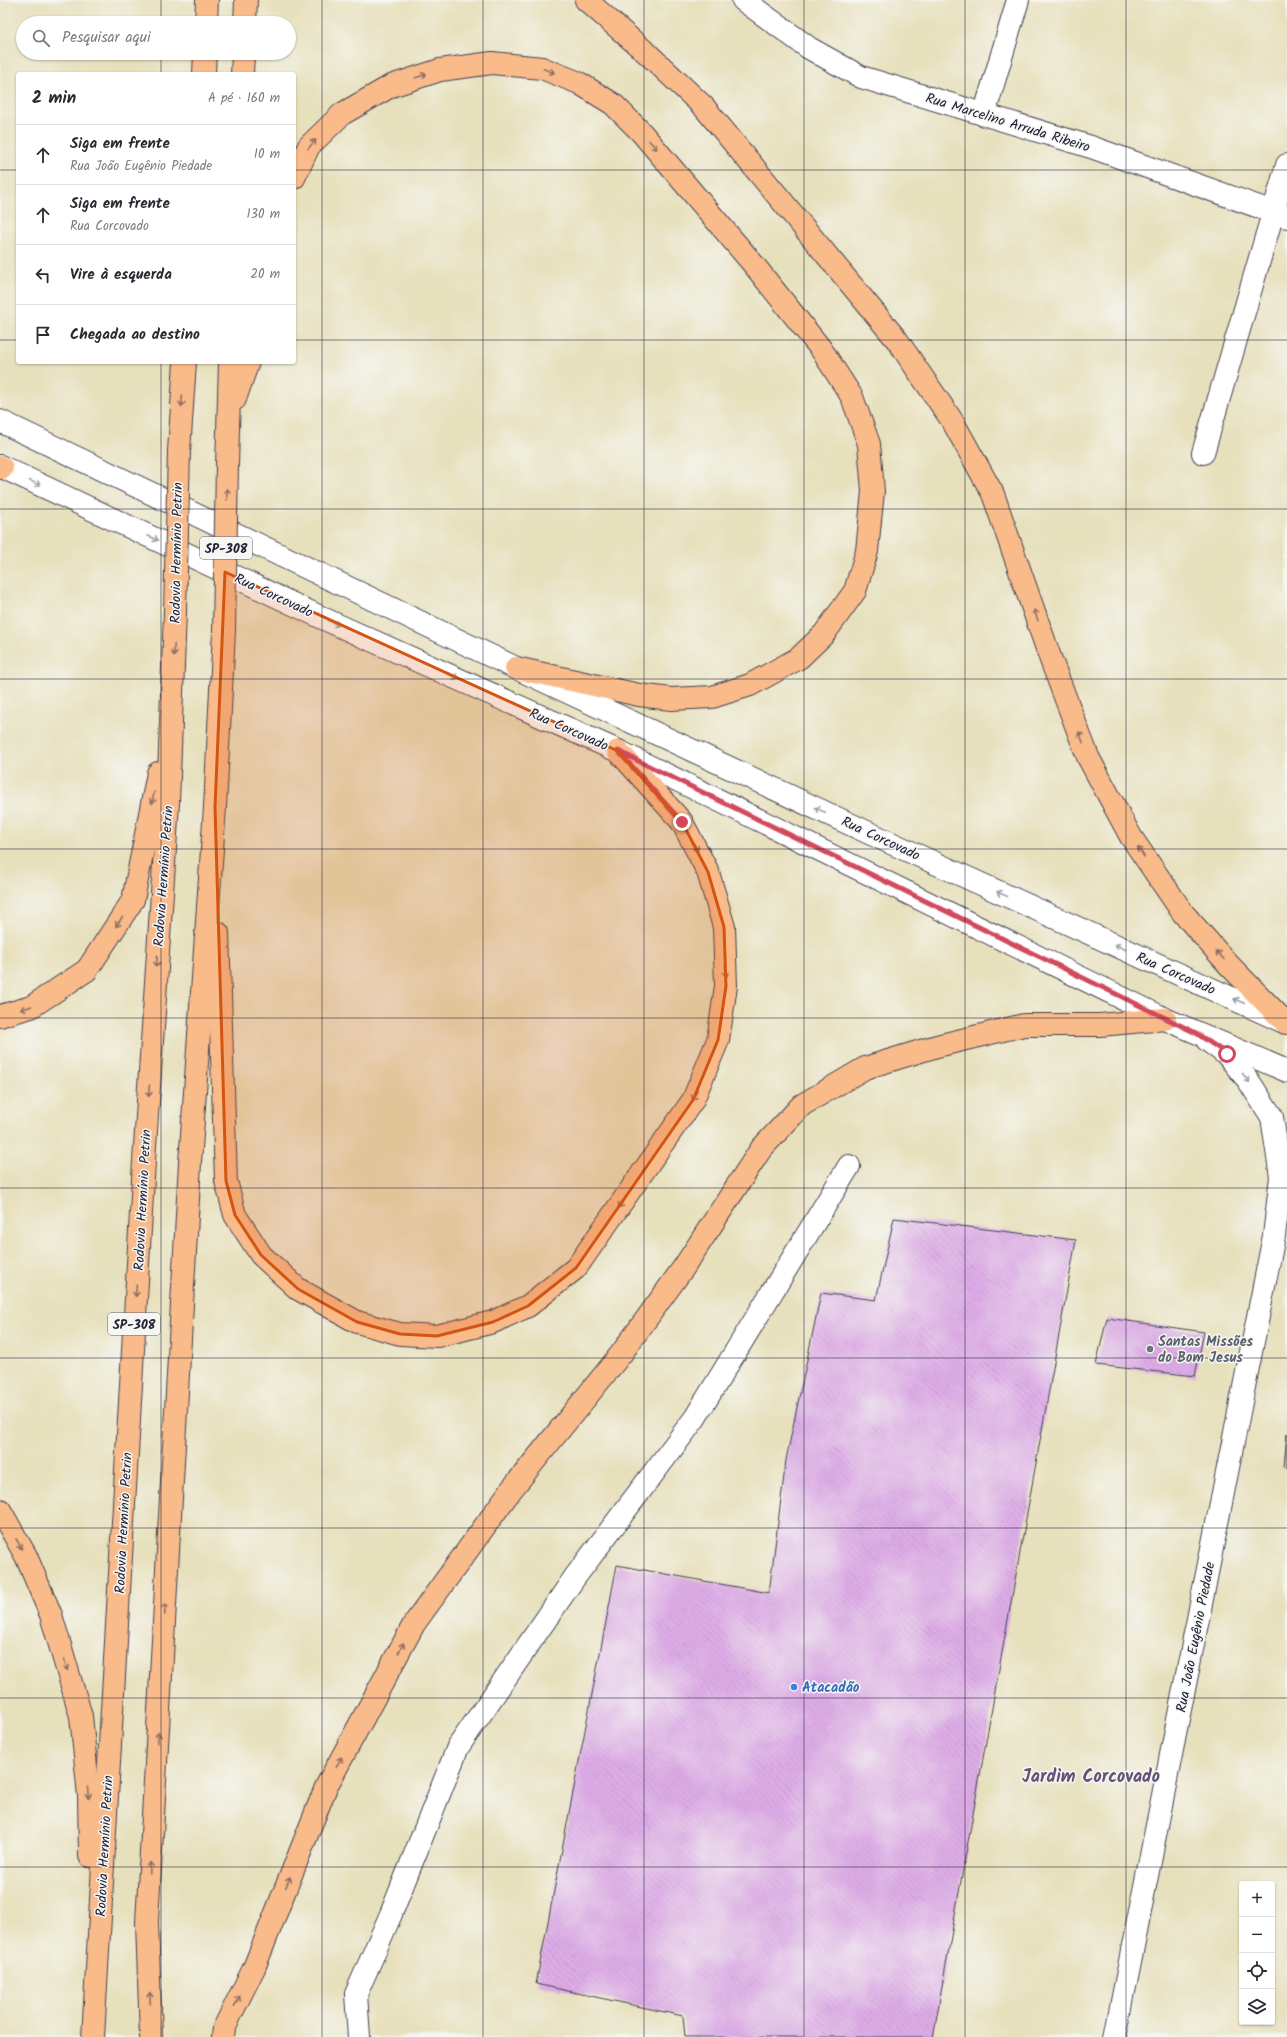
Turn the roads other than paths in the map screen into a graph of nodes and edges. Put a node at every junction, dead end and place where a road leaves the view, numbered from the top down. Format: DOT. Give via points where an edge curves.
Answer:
graph roads {
  1 [pos="200,0"];
  2 [pos="207,0"];
  3 [pos="246,0"];
  4 [pos="586,0"];
  5 [pos="744,0"];
  6 [pos="1018,0"];
  7 [pos="201,16"];
  8 [pos="206,16"];
  9 [pos="245,16"];
  10 [pos="202,60"];
  11 [pos="204,60"];
  12 [pos="243,60"];
  13 [pos="203,72"];
  14 [pos="203,72"];
  15 [pos="242,72"];
  16 [pos="984,115"];
  17 [pos="1287,165"];
  18 [pos="296,174"];
  19 [pos="1280,215"];
  20 [pos="185,364"];
  21 [pos="230,364"];
  22 [pos="247,364"];
  23 [pos="0,421"];
  24 [pos="228,421"];
  25 [pos="1202,453"];
  26 [pos="1,467"];
  27 [pos="516,668"];
  28 [pos="173,691"];
  29 [pos="618,751"];
  30 [pos="215,807"];
  31 [pos="0,1016"];
  32 [pos="1165,1019"];
  33 [pos="1287,1023"];
  34 [pos="1196,1033"];
  35 [pos="1287,1071"];
  36 [pos="849,1166"];
  37 [pos="1287,1218"];
  38 [pos="1274,1236"];
  39 [pos="0,1510"];
  40 [pos="93,2027"];
  41 [pos="151,2037"];
  42 [pos="223,2037"];
  43 [pos="359,2037"];
  44 [pos="1115,2037"];
  1 -- 7 [label="main road"];
  2 -- 8 [label="main road"];
  3 -- 9 [label="main road"];
  33 -- 4 [label="main road, one-way" via="1228,964 1183,913 1131,837 1088,757 993,494 953,422 897,340 704,107"];
  5 -- 16 [label="street, Rua Marcelino Arruda Ribeiro" via="809,48 861,76"];
  6 -- 16 [label="street"];
  10 -- 13 [label="main road"];
  11 -- 14 [label="main road"];
  12 -- 15 [label="main road"];
  16 -- 19 [label="street, Rua Marcelino Arruda Ribeiro" via="1091,147"];
  17 -- 19 [label="street"];
  18 -- 27 [label="main road, one-way" via="309,146 342,114 391,86 440,70 492,64 542,68 579,82 613,104 641,132 822,349 852,397 869,444 873,492 867,551 855,591 824,634 799,658 743,687 712,697 671,699 639,695"];
  19 -- 25 [label="street"];
  20 -- 28 [label="main road, Rodovia Hermínio Petrin / SP-308, one-way, bridge" via="179,451"];
  21 -- 24 [label="main road, SP-308"];
  22 -- 24 [label="main road"];
  23 -- 27 [label="street, Rua Corcovado"];
  30 -- 24 [label="main road, SP-308, one-way, bridge" via="224,631"];
  26 -- 29 [label="street, Rua Corcovado, one-way" via="331,622"];
  33 -- 27 [label="street, Rua Corcovado, one-way" via="869,833"];
  28 -- 31 [label="main road, one-way" via="133,900 87,970 31,1007"];
  28 -- 40 [label="main road, Rodovia Hermínio Petrin / SP-308, one-way"];
  29 -- 30 [label="main road, one-way" via="682,822 708,872 724,927 726,986 718,1040 693,1100 576,1268 528,1306 493,1322 437,1336 400,1334 357,1322 298,1289 261,1255 235,1215 226,1181"];
  29 -- 32 [label="street, Rua Corcovado"];
  41 -- 30 [label="main road, SP-308, one-way" via="148,1914 190,1163"];
  32 -- 34 [label="street, Rua Corcovado"];
  42 -- 32 [label="main road, one-way" via="224,2028 254,1968 326,1787 414,1624 511,1490 621,1354 684,1267 761,1149 802,1105 866,1068 937,1046 1024,1025 1100,1025"];
  34 -- 35 [label="street, Rua Corcovado"];
  34 -- 38 [label="street, Rua João Eugênio Piedade, one-way" via="1227,1054 1272,1117 1281,1176"];
  36 -- 43 [label="street" via="695,1418 575,1577 458,1747 356,1994"];
  37 -- 38 [label="street, Rua João Eugênio Piedade"];
  38 -- 44 [label="street, Rua João Eugênio Piedade"];
  39 -- 40 [label="main road, one-way" via="26,1556 51,1615 81,1716 89,1796"];
}
